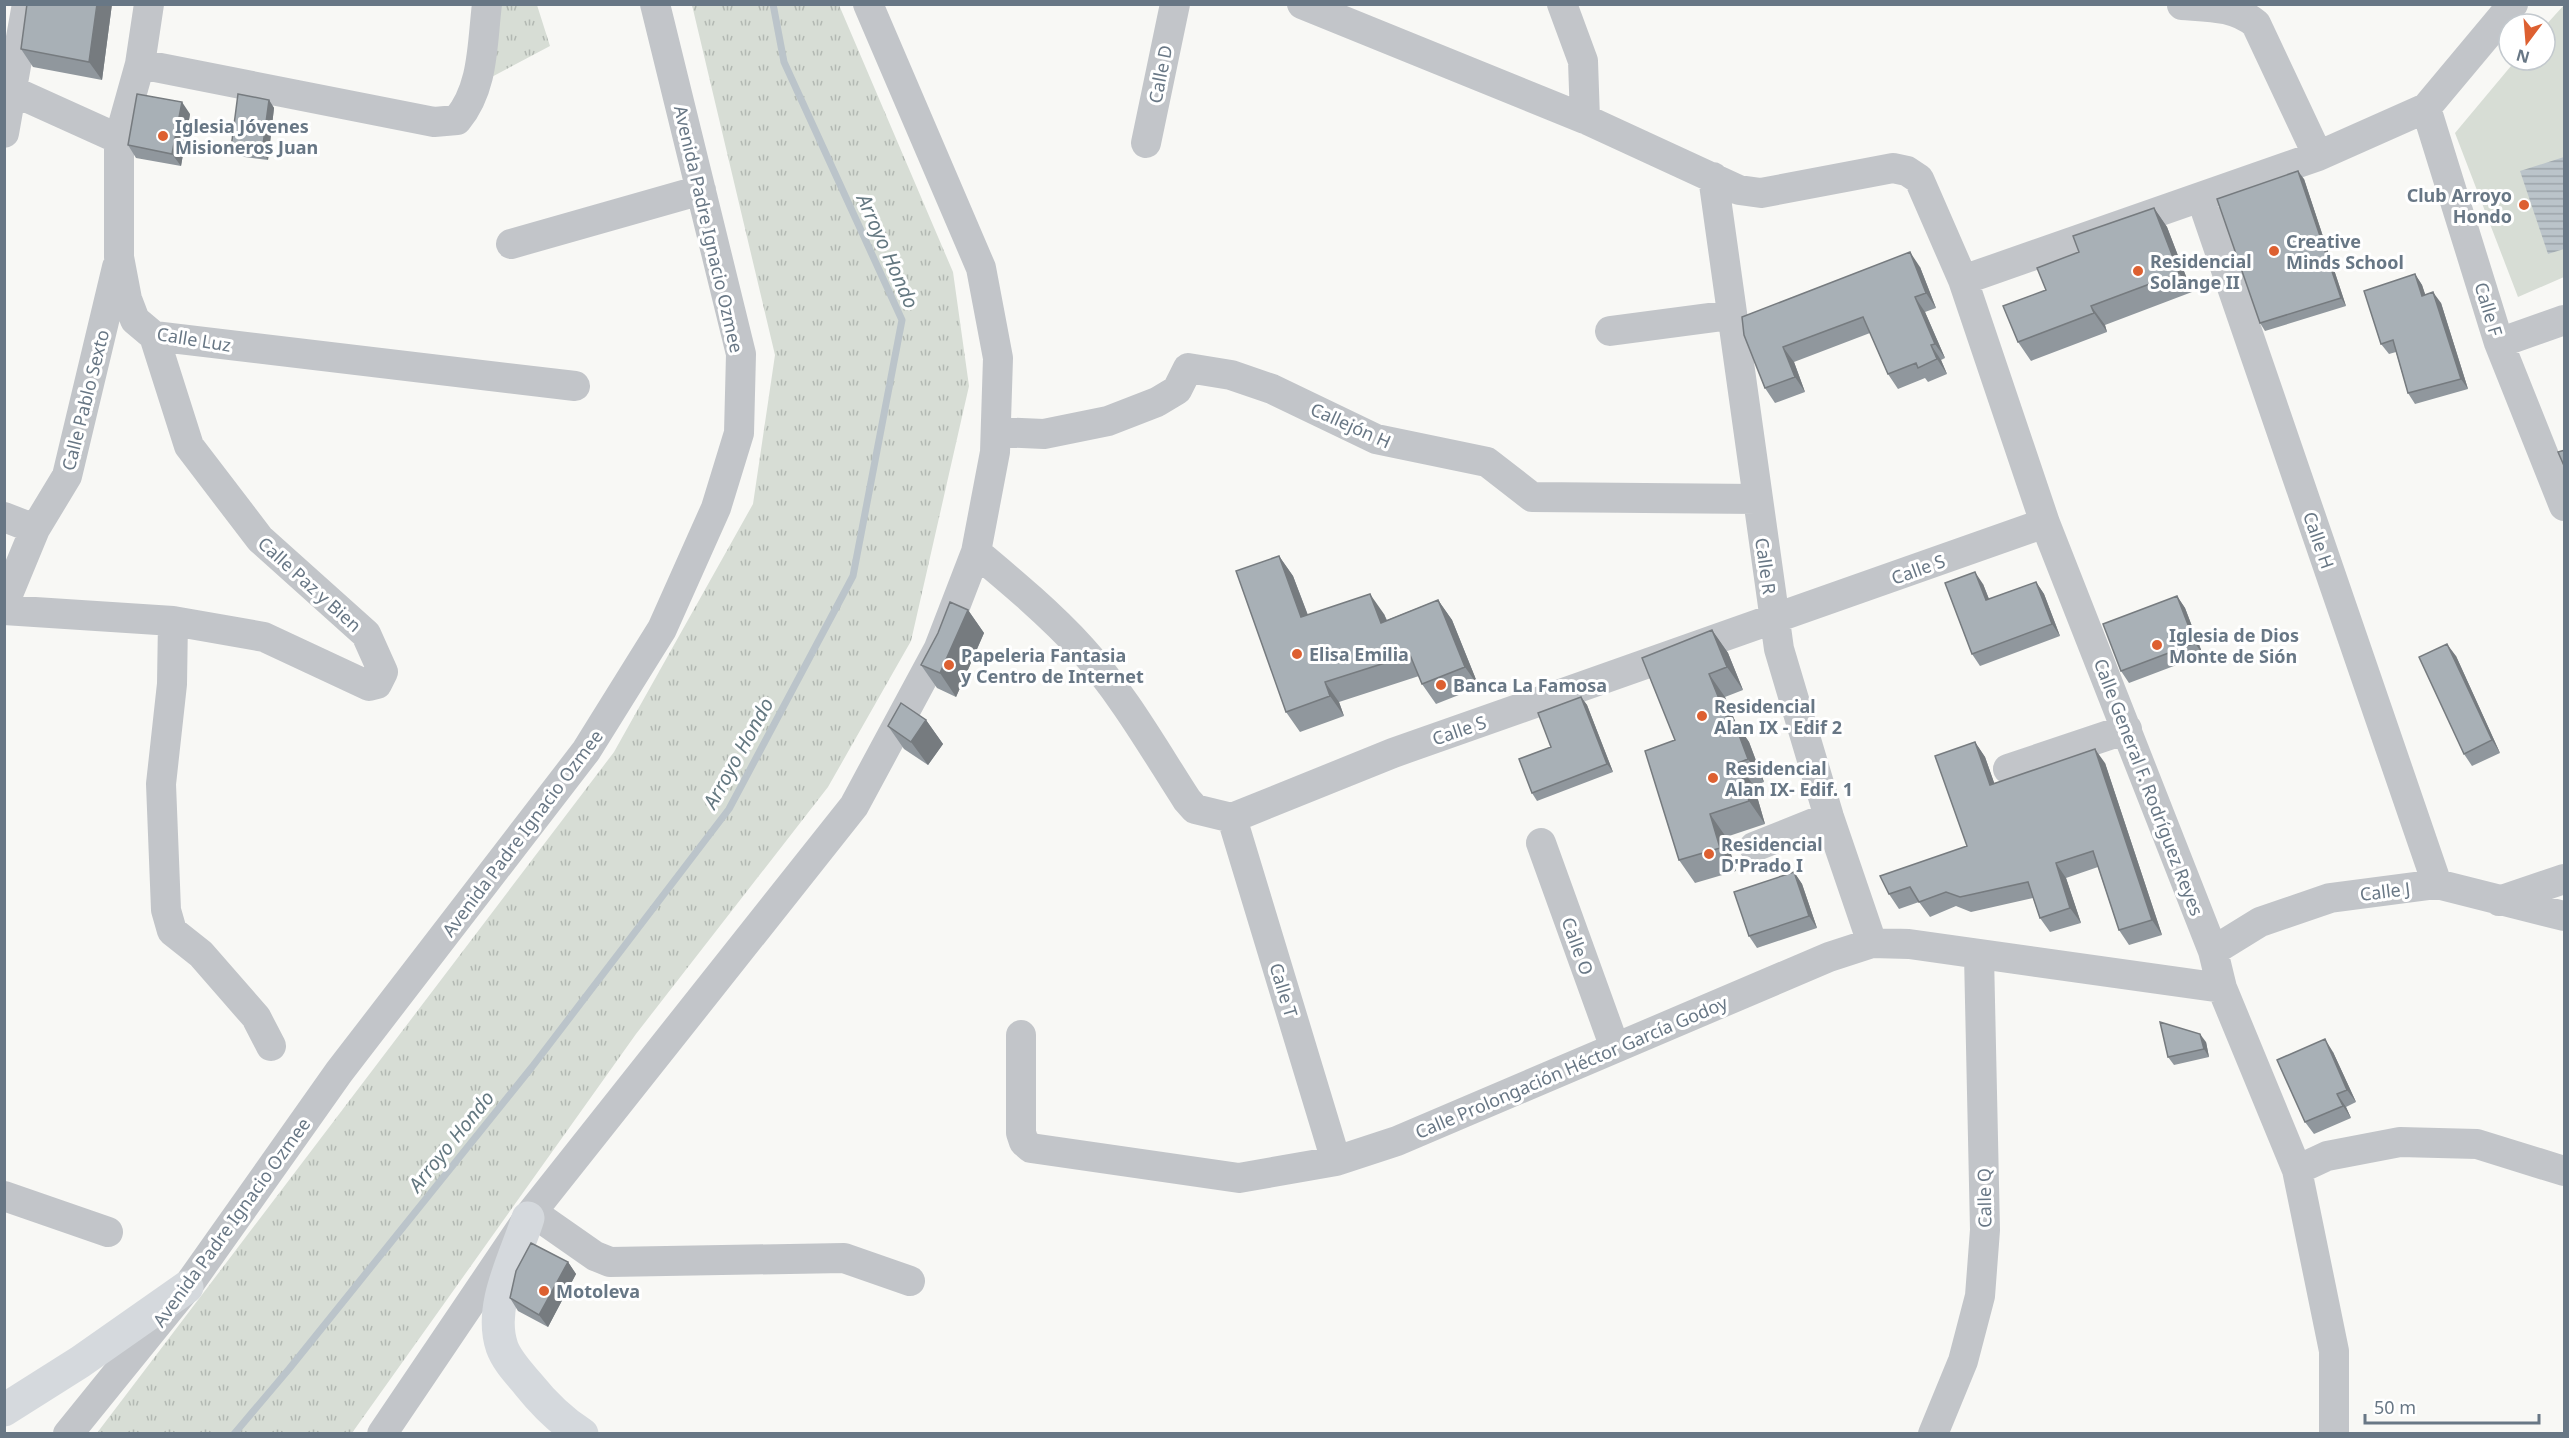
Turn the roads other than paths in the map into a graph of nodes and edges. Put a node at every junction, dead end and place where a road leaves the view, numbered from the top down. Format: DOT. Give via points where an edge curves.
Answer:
graph roads {
  1 [pos="27,4"];
  2 [pos="149,4"];
  3 [pos="487,4"];
  4 [pos="655,4"];
  5 [pos="868,4"];
  6 [pos="1174,4"];
  7 [pos="1302,4"];
  8 [pos="1562,4"];
  9 [pos="2513,4"];
  10 [pos="2182,5"];
  11 [pos="140,64"];
  12 [pos="9,89"];
  13 [pos="2426,108"];
  14 [pos="1585,119"];
  15 [pos="4,133"];
  16 [pos="119,139"];
  17 [pos="1146,143"];
  18 [pos="2318,156"];
  19 [pos="1713,177"];
  20 [pos="701,190"];
  21 [pos="2201,197"];
  22 [pos="511,244"];
  23 [pos="119,257"];
  24 [pos="1963,280"];
  25 [pos="1731,315"];
  26 [pos="2565,320"];
  27 [pos="1610,331"];
  28 [pos="154,336"];
  29 [pos="2499,343"];
  30 [pos="575,386"];
  31 [pos="996,432"];
  32 [pos="1757,499"];
  33 [pos="2565,506"];
  34 [pos="4,517"];
  35 [pos="2045,523"];
  36 [pos="35,529"];
  37 [pos="976,552"];
  38 [pos="4,604"];
  39 [pos="4,610"];
  40 [pos="1774,620"];
  41 [pos="173,621"];
  42 [pos="2127,729"];
  43 [pos="2008,769"];
  44 [pos="1829,817"];
  45 [pos="1232,818"];
  46 [pos="1541,843"];
  47 [pos="1754,846"];
  48 [pos="2565,879"];
  49 [pos="2438,884"];
  50 [pos="2499,901"];
  51 [pos="2565,916"];
  52 [pos="1872,943"];
  53 [pos="2214,951"];
  54 [pos="1979,955"];
  55 [pos="2222,988"];
  56 [pos="1022,1035"];
  57 [pos="271,1046"];
  58 [pos="1615,1048"];
  59 [pos="1336,1161"];
  60 [pos="2297,1170"];
  61 [pos="2565,1171"];
  62 [pos="4,1196"];
  63 [pos="530,1215"];
  64 [pos="108,1232"];
  65 [pos="910,1281"];
  66 [pos="187,1287"];
  67 [pos="4,1410"];
  68 [pos="68,1434"];
  69 [pos="382,1434"];
  70 [pos="582,1434"];
  71 [pos="1933,1434"];
  72 [pos="2334,1434"];
  1 -- 12 [label="street"];
  2 -- 11 [label="street, Calle Luz"];
  3 -- 11 [label="street" via="477,86 470,105 458,120 423,120"];
  4 -- 20 [label="street, Avenida Padre Ignacio Ozmee"];
  5 -- 31 [label="street" via="981,268 998,358"];
  6 -- 17 [label="street, Calle D"];
  7 -- 14 [label="street"];
  8 -- 14 [label="street" via="1583,61"];
  9 -- 13 [label="street"];
  10 -- 18 [label="street" via="2230,9 2244,13 2256,24"];
  11 -- 16 [label="street, Calle Luz"];
  12 -- 15 [label="street"];
  12 -- 16 [label="street"];
  13 -- 18 [label="street"];
  13 -- 29 [label="street, Calle F"];
  14 -- 19 [label="street"];
  16 -- 23 [label="street, Calle Luz"];
  18 -- 21 [label="street"];
  19 -- 24 [label="street, Calle General F. Rodríguez Reyes" via="1739,190 1761,193 1893,168 1919,179"];
  19 -- 25 [label="street, Calle R"];
  20 -- 22 [label="street"];
  20 -- 66 [label="street, Avenida Padre Ignacio Ozmee" via="741,354 739,433 716,508 662,629 586,751 339,1072"];
  21 -- 24 [label="street"];
  21 -- 49 [label="street, Calle H"];
  23 -- 28 [label="street, Calle Luz" via="135,320"];
  23 -- 36 [label="street, Calle Pablo Sexto" via="67,476"];
  24 -- 35 [label="street, Calle General F. Rodríguez Reyes"];
  25 -- 27 [label="street"];
  25 -- 32 [label="street, Calle R"];
  26 -- 29 [label="street"];
  28 -- 30 [label="street, Calle Luz"];
  28 -- 41 [label="street, Calle Paz y Bien" via="189,446 260,539 366,634 383,672 377,684 369,686 264,637"];
  29 -- 33 [label="street, Calle F"];
  31 -- 32 [label="street, Callejón H" via="1044,434 1108,421 1177,390 1188,368 1231,375 1272,389 1376,440 1487,462 1532,497"];
  31 -- 37 [label="street"];
  32 -- 40 [label="street, Calle R"];
  34 -- 36 [label="street"];
  35 -- 40 [label="street, Calle S"];
  35 -- 42 [label="street, Calle General F. Rodríguez Reyes"];
  36 -- 38 [label="street, Calle Pablo Sexto"];
  37 -- 45 [label="street" via="1082,649 1124,702 1195,809"];
  37 -- 63 [label="street" via="939,648 854,806"];
  39 -- 41 [label="street, Calle Paz y Bien"];
  40 -- 44 [label="street, Calle R"];
  40 -- 45 [label="street, Calle S" via="1393,753"];
  41 -- 57 [label="street" via="172,684 161,784 166,910 172,931 201,954 249,1008"];
  42 -- 43 [label="street"];
  42 -- 53 [label="street, Calle General F. Rodríguez Reyes"];
  44 -- 47 [label="street"];
  44 -- 52 [label="street, Calle R"];
  45 -- 59 [label="street, Calle T"];
  46 -- 58 [label="street, Calle O"];
  48 -- 50 [label="street"];
  49 -- 50 [label="street, Calle J"];
  49 -- 53 [label="street, Calle J" via="2330,898 2260,922"];
  50 -- 51 [label="street, Calle J"];
  52 -- 54 [label="street, Calle Prolongación Héctor García Godoy" via="1909,944"];
  52 -- 58 [label="street, Calle Prolongación Héctor García Godoy" via="1829,957"];
  53 -- 55 [label="street, Calle General F. Rodríguez Reyes"];
  54 -- 55 [label="street, Calle Prolongación Héctor García Godoy"];
  54 -- 71 [label="street, Calle Q" via="1985,1230 1980,1296 1963,1361"];
  55 -- 60 [label="street, Calle General F. Rodríguez Reyes"];
  56 -- 59 [label="street, Calle Prolongación Héctor García Godoy" via="1022,1133 1031,1148 1239,1178"];
  58 -- 59 [label="street, Calle Prolongación Héctor García Godoy" via="1397,1141"];
  60 -- 61 [label="street" via="2327,1156 2400,1142 2477,1144"];
  60 -- 72 [label="street, Calle General F. Rodríguez Reyes" via="2334,1351"];
  62 -- 64 [label="street"];
  63 -- 65 [label="street" via="610,1262 844,1258"];
  63 -- 69 [label="street"];
  63 -- 70 [label="main road" via="499,1308 498,1329 513,1366 546,1406"];
  66 -- 67 [label="main road"];
  66 -- 68 [label="street, Avenida Padre Ignacio Ozmee"];
}
